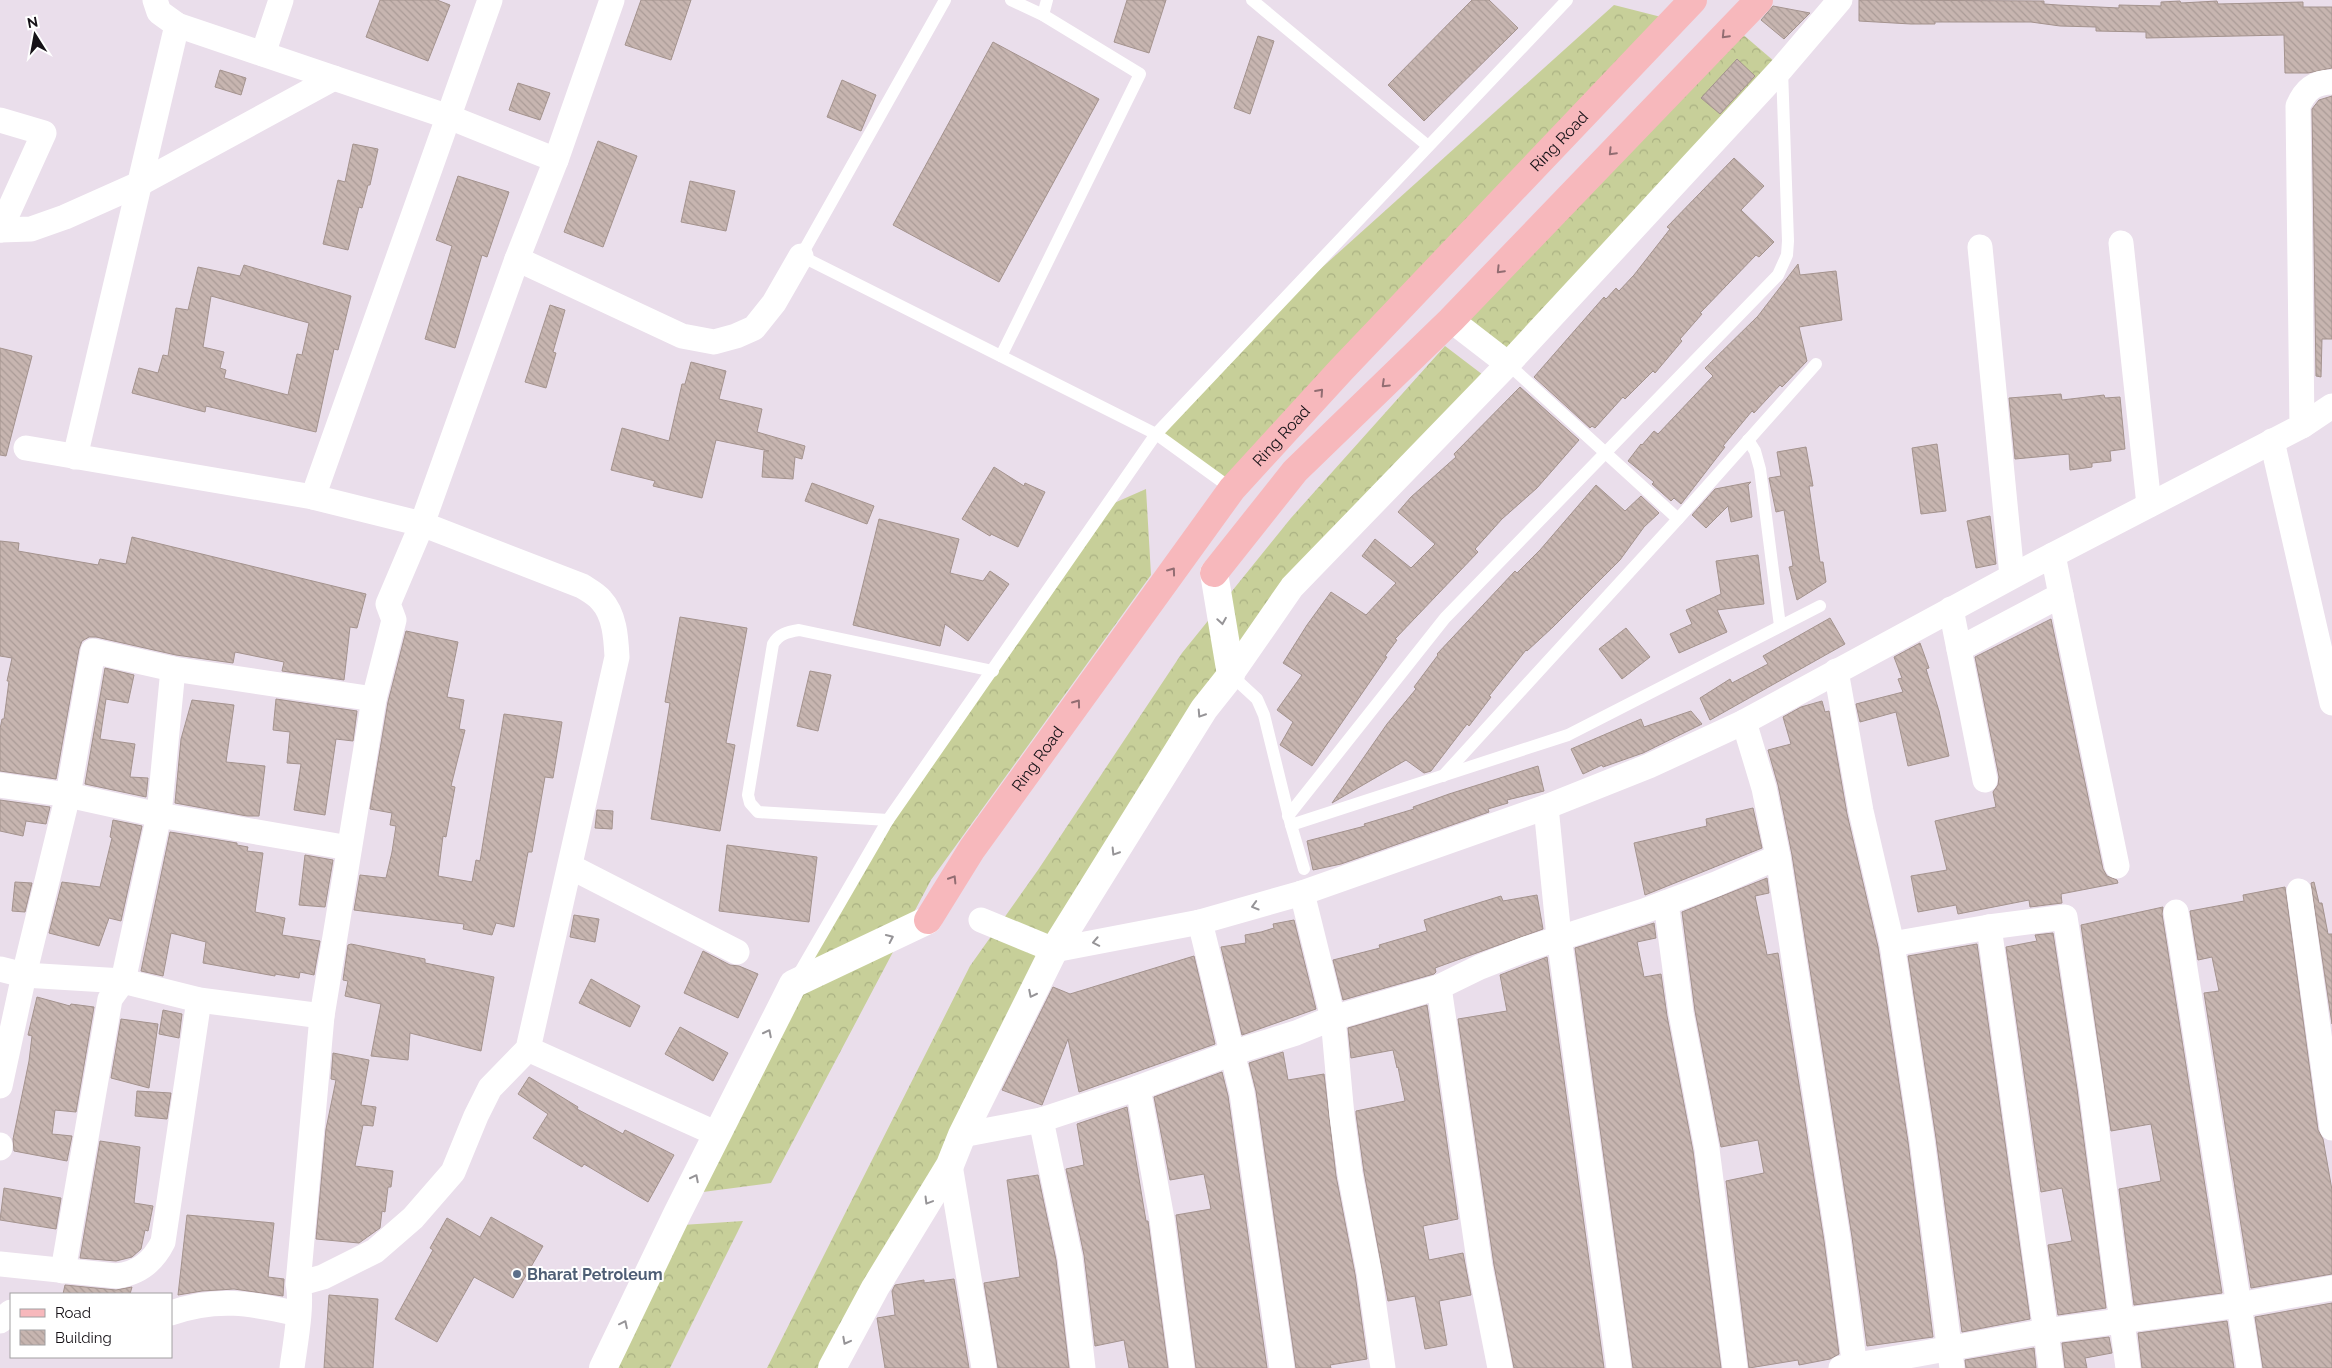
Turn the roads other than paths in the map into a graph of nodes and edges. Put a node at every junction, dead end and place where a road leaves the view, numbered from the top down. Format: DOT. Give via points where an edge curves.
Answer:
graph roads {
  1 [pos="155,0"];
  2 [pos="281,0"];
  3 [pos="490,0"];
  4 [pos="612,0"];
  5 [pos="945,0"];
  6 [pos="1011,0"];
  7 [pos="1047,0"];
  8 [pos="1252,0"];
  9 [pos="1567,0"];
  10 [pos="1693,0"];
  11 [pos="1759,0"];
  12 [pos="1840,0"];
  13 [pos="1043,15"];
  14 [pos="177,25"];
  15 [pos="263,54"];
  16 [pos="1782,68"];
  17 [pos="334,78"];
  18 [pos="2332,82"];
  19 [pos="449,116"];
  20 [pos="0,120"];
  21 [pos="1428,146"];
  22 [pos="556,160"];
  23 [pos="139,184"];
  24 [pos="0,230"];
  25 [pos="2121,244"];
  26 [pos="1980,247"];
  27 [pos="801,256"];
  28 [pos="517,259"];
  29 [pos="1451,320"];
  30 [pos="1000,356"];
  31 [pos="1508,364"];
  32 [pos="1816,364"];
  33 [pos="2332,406"];
  34 [pos="2302,426"];
  35 [pos="1156,434"];
  36 [pos="1748,440"];
  37 [pos="2272,441"];
  38 [pos="26,448"];
  39 [pos="1606,452"];
  40 [pos="75,457"];
  41 [pos="1232,489"];
  42 [pos="313,497"];
  43 [pos="2149,505"];
  44 [pos="1678,519"];
  45 [pos="422,524"];
  46 [pos="2053,555"];
  47 [pos="1214,573"];
  48 [pos="2012,576"];
  49 [pos="2061,595"];
  50 [pos="1820,606"];
  51 [pos="1951,609"];
  52 [pos="1780,626"];
  53 [pos="1959,649"];
  54 [pos="173,669"];
  55 [pos="993,671"];
  56 [pos="1836,672"];
  57 [pos="1230,675"];
  58 [pos="374,699"];
  59 [pos="2332,703"];
  60 [pos="1744,722"];
  61 [pos="1443,776"];
  62 [pos="1985,780"];
  63 [pos="0,785"];
  64 [pos="68,795"];
  65 [pos="1546,807"];
  66 [pos="159,815"];
  67 [pos="888,820"];
  68 [pos="1290,820"];
  69 [pos="349,848"];
  70 [pos="1778,857"];
  71 [pos="2117,866"];
  72 [pos="571,867"];
  73 [pos="1303,881"];
  74 [pos="2298,891"];
  75 [pos="1666,903"];
  76 [pos="2176,912"];
  77 [pos="928,920"];
  78 [pos="981,920"];
  79 [pos="1200,922"];
  80 [pos="1989,927"];
  81 [pos="1560,937"];
  82 [pos="1892,944"];
  83 [pos="1054,950"];
  84 [pos="737,952"];
  85 [pos="12,972"];
  86 [pos="123,981"];
  87 [pos="793,984"];
  88 [pos="1439,987"];
  89 [pos="199,1000"];
  90 [pos="322,1016"];
  91 [pos="1333,1018"];
  92 [pos="528,1049"];
  93 [pos="1232,1053"];
  94 [pos="0,1086"];
  95 [pos="1138,1088"];
  96 [pos="1041,1120"];
  97 [pos="2332,1128"];
  98 [pos="717,1134"];
  99 [pos="962,1135"];
  100 [pos="950,1165"];
  101 [pos="0,1264"];
  102 [pos="63,1271"];
  103 [pos="298,1284"];
  104 [pos="2332,1288"];
  105 [pos="2239,1305"];
  106 [pos="10,1313"];
  107 [pos="172,1313"];
  108 [pos="298,1314"];
  109 [pos="0,1321"];
  110 [pos="2122,1321"];
  111 [pos="2046,1331"];
  112 [pos="1951,1359"];
  113 [pos="1850,1367"];
  114 [pos="292,1368"];
  115 [pos="603,1368"];
  116 [pos="832,1368"];
  117 [pos="984,1368"];
  118 [pos="1083,1368"];
  119 [pos="1182,1368"];
  120 [pos="1282,1368"];
  121 [pos="1383,1368"];
  122 [pos="1500,1368"];
  123 [pos="1619,1368"];
  124 [pos="1735,1368"];
  125 [pos="2051,1368"];
  126 [pos="2128,1368"];
  127 [pos="2249,1368"];
  1 -- 14 [label="street" via="159,12"];
  2 -- 15 [label="street"];
  3 -- 19 [label="street"];
  4 -- 22 [label="street"];
  5 -- 27 [label="lane"];
  6 -- 13 [label="lane"];
  7 -- 13 [label="lane"];
  8 -- 21 [label="lane"];
  9 -- 21 [label="lane"];
  41 -- 10 [label="main road, Ring Road, one-way"];
  11 -- 29 [label="main road, one-way"];
  12 -- 16 [label="street"];
  13 -- 30 [label="lane" via="1140,74"];
  14 -- 15 [label="street"];
  14 -- 23 [label="street"];
  15 -- 17 [label="street"];
  16 -- 31 [label="street"];
  16 -- 39 [label="lane" via="1788,241 1783,266 1778,276"];
  17 -- 19 [label="street"];
  17 -- 23 [label="street"];
  18 -- 34 [label="street" via="2313,85 2303,94 2298,106"];
  19 -- 22 [label="street"];
  19 -- 42 [label="street"];
  20 -- 24 [label="street" via="44,133"];
  21 -- 35 [label="lane"];
  22 -- 28 [label="street"];
  23 -- 24 [label="street" via="65,217 31,228"];
  23 -- 40 [label="street"];
  25 -- 43 [label="street"];
  26 -- 48 [label="street"];
  27 -- 28 [label="street" via="774,303 754,328 714,342 682,336"];
  27 -- 30 [label="lane"];
  28 -- 45 [label="street"];
  29 -- 31 [label="street"];
  29 -- 47 [label="main road, one-way" via="1295,471"];
  30 -- 35 [label="lane"];
  31 -- 39 [label="lane"];
  31 -- 57 [label="street" via="1292,588"];
  32 -- 36 [label="lane"];
  33 -- 34 [label="street"];
  34 -- 37 [label="street"];
  35 -- 41 [label="lane"];
  35 -- 55 [label="lane"];
  36 -- 44 [label="lane"];
  36 -- 52 [label="lane" via="1760,469"];
  37 -- 43 [label="street"];
  37 -- 59 [label="street"];
  38 -- 40 [label="street"];
  39 -- 44 [label="lane"];
  39 -- 68 [label="lane" via="1445,618"];
  40 -- 42 [label="street"];
  77 -- 41 [label="main road, Ring Road, one-way" via="972,849"];
  42 -- 45 [label="street"];
  43 -- 46 [label="street"];
  44 -- 61 [label="lane"];
  45 -- 58 [label="street" via="388,604 394,620"];
  45 -- 72 [label="street" via="582,586 602,600 610,617 616,634 617,657"];
  46 -- 48 [label="street"];
  46 -- 49 [label="street"];
  47 -- 57 [label="street, one-way"];
  48 -- 51 [label="street"];
  49 -- 53 [label="street"];
  49 -- 71 [label="street"];
  50 -- 52 [label="lane"];
  51 -- 53 [label="street"];
  51 -- 56 [label="street"];
  52 -- 61 [label="lane" via="1568,735"];
  53 -- 62 [label="street"];
  54 -- 58 [label="street"];
  54 -- 64 [label="street" via="93,651"];
  54 -- 66 [label="street"];
  55 -- 67 [label="lane"];
  55 -- 67 [label="lane" via="799,630 777,637 773,644 748,796 750,803 758,812"];
  56 -- 60 [label="street"];
  56 -- 82 [label="street" via="1861,811"];
  57 -- 68 [label="lane" via="1257,699 1264,715"];
  57 -- 83 [label="street, one-way" via="1204,709"];
  58 -- 69 [label="street"];
  60 -- 65 [label="street" via="1649,766"];
  60 -- 70 [label="street" via="1764,788"];
  61 -- 68 [label="lane"];
  63 -- 64 [label="street"];
  64 -- 66 [label="street"];
  64 -- 85 [label="street"];
  65 -- 73 [label="street"];
  65 -- 81 [label="street"];
  66 -- 69 [label="street"];
  66 -- 86 [label="street"];
  67 -- 87 [label="lane"];
  68 -- 73 [label="lane"];
  69 -- 90 [label="street"];
  70 -- 75 [label="street"];
  70 -- 113 [label="street" via="1838,1239"];
  72 -- 84 [label="street"];
  72 -- 92 [label="street"];
  73 -- 79 [label="street, one-way"];
  73 -- 91 [label="street"];
  74 -- 97 [label="street"];
  75 -- 81 [label="street"];
  75 -- 124 [label="street" via="1681,1013 1707,1150"];
  76 -- 105 [label="street"];
  87 -- 77 [label="street, one-way"];
  78 -- 83 [label="street"];
  79 -- 83 [label="street, one-way"];
  79 -- 93 [label="street"];
  80 -- 82 [label="street"];
  80 -- 110 [label="street" via="2065,917"];
  80 -- 111 [label="street"];
  81 -- 88 [label="street" via="1480,967"];
  81 -- 123 [label="street"];
  82 -- 112 [label="street"];
  83 -- 99 [label="street, one-way"];
  85 -- 86 [label="street"];
  85 -- 94 [label="street"];
  86 -- 89 [label="street"];
  86 -- 102 [label="street" via="110,999"];
  98 -- 87 [label="street, one-way"];
  88 -- 91 [label="street"];
  88 -- 122 [label="street" via="1480,1267"];
  89 -- 90 [label="street"];
  89 -- 102 [label="street" via="161,1247 150,1262 129,1275"];
  90 -- 103 [label="street"];
  91 -- 93 [label="street"];
  91 -- 121 [label="street" via="1350,1174"];
  92 -- 98 [label="street"];
  92 -- 103 [label="street" via="490,1088 453,1172 412,1218 375,1251 323,1277"];
  93 -- 95 [label="street"];
  93 -- 120 [label="street" via="1242,1094"];
  95 -- 96 [label="street"];
  95 -- 119 [label="street" via="1162,1219"];
  96 -- 99 [label="street"];
  96 -- 118 [label="street" via="1070,1258"];
  115 -- 98 [label="street, one-way"];
  99 -- 100 [label="street"];
  100 -- 116 [label="street, one-way" via="875,1288"];
  100 -- 117 [label="street"];
  101 -- 102 [label="street"];
  103 -- 108 [label="street" via="302,1298"];
  104 -- 105 [label="street"];
  105 -- 110 [label="street"];
  105 -- 127 [label="street"];
  106 -- 109 [label="street"];
  107 -- 108 [label="street" via="198,1305 226,1302 255,1304"];
  108 -- 114 [label="street"];
  110 -- 111 [label="street"];
  110 -- 126 [label="street"];
  111 -- 112 [label="street"];
  111 -- 125 [label="street"];
  112 -- 113 [label="street"];
}
